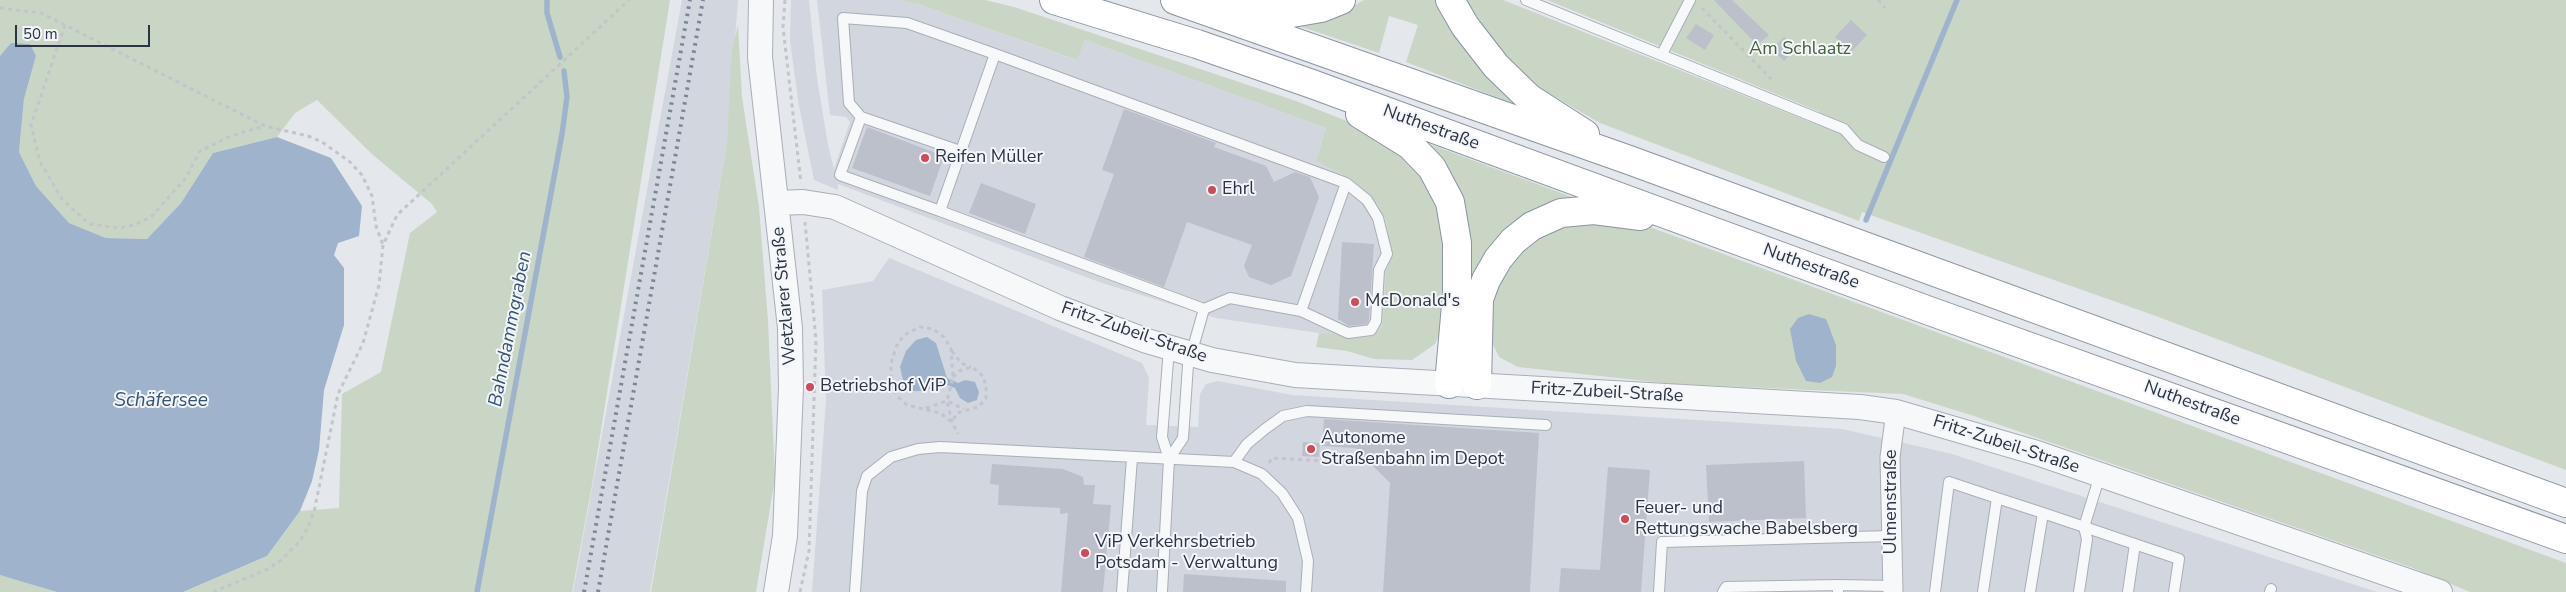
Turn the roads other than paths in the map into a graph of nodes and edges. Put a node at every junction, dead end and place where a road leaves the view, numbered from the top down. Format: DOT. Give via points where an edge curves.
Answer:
graph roads {
  1 [pos="761,0"];
  2 [pos="1054,0"];
  3 [pos="1341,0"];
  4 [pos="1450,0"];
  5 [pos="1526,0"];
  6 [pos="1690,0"];
  7 [pos="1180,2"];
  8 [pos="994,54"];
  9 [pos="1662,54"];
  10 [pos="1312,84"];
  11 [pos="861,117"];
  12 [pos="960,152"];
  13 [pos="1884,156"];
  14 [pos="1629,160"];
  15 [pos="1346,183"];
  16 [pos="777,203"];
  17 [pos="940,211"];
  18 [pos="1684,220"];
  19 [pos="1204,309"];
  20 [pos="1301,311"];
  21 [pos="1180,351"];
  22 [pos="1449,384"];
  23 [pos="1477,385"];
  24 [pos="1896,412"];
  25 [pos="1546,425"];
  26 [pos="1132,458"];
  27 [pos="1169,459"];
  28 [pos="1234,462"];
  29 [pos="2100,475"];
  30 [pos="1996,498"];
  31 [pos="2566,503"];
  32 [pos="2043,513"];
  33 [pos="2084,527"];
  34 [pos="1891,536"];
  35 [pos="2566,539"];
  36 [pos="2135,544"];
  37 [pos="2401,585"];
  38 [pos="1838,589"];
  39 [pos="1893,589"];
  40 [pos="776,592"];
  41 [pos="854,592"];
  42 [pos="1122,592"];
  43 [pos="1162,592"];
  44 [pos="1306,592"];
  45 [pos="1659,592"];
  46 [pos="1724,592"];
  47 [pos="1935,592"];
  48 [pos="1983,592"];
  49 [pos="2030,592"];
  50 [pos="2079,592"];
  51 [pos="2128,592"];
  52 [pos="2174,592"];
  53 [pos="2440,592"];
  1 -- 16 [label="street, Wetzlarer Straße" via="760,57"];
  2 -- 10 [label="highway, Nuthestraße"];
  3 -- 7 [label="highway" via="1321,8 1292,13"];
  4 -- 14 [label="highway" via="1465,26 1496,66 1529,98"];
  5 -- 9 [label="lane"];
  6 -- 9 [label="lane"];
  7 -- 14 [label="highway, Nuthestraße"];
  8 -- 11 [label="lane" via="907,23 843,18 850,103"];
  8 -- 12 [label="lane"];
  8 -- 15 [label="lane"];
  9 -- 13 [label="lane" via="1844,129 1858,145"];
  10 -- 18 [label="highway, Nuthestraße"];
  10 -- 22 [label="highway" via="1410,145 1432,168 1450,202 1457,251 1457,294"];
  11 -- 12 [label="lane"];
  11 -- 17 [label="lane" via="840,175"];
  12 -- 17 [label="lane"];
  14 -- 31 [label="highway, Nuthestraße"];
  15 -- 20 [label="lane"];
  15 -- 20 [label="lane" via="1367,200 1378,218 1387,254 1379,270 1376,321 1371,330 1348,333"];
  16 -- 21 [label="street, Fritz-Zubeil-Straße" via="803,202 835,207 1060,308"];
  16 -- 40 [label="street, Wetzlarer Straße" via="790,328 791,387 785,536"];
  17 -- 19 [label="lane"];
  18 -- 23 [label="highway" via="1594,210 1561,213 1532,226 1513,241 1498,258 1479,298"];
  18 -- 35 [label="highway, Nuthestraße"];
  19 -- 20 [label="lane" via="1230,298"];
  19 -- 21 [label="lane"];
  21 -- 22 [label="street, Fritz-Zubeil-Straße" via="1294,375"];
  21 -- 27 [label="lane" via="1162,437"];
  21 -- 27 [label="lane" via="1183,438"];
  22 -- 23 [label="street, Fritz-Zubeil-Straße"];
  23 -- 24 [label="street, Fritz-Zubeil-Straße" via="1860,407"];
  24 -- 29 [label="street, Fritz-Zubeil-Straße"];
  24 -- 34 [label="street, Ulmenstraße" via="1890,457"];
  25 -- 28 [label="lane" via="1307,411 1283,416 1264,429"];
  26 -- 27 [label="lane"];
  26 -- 41 [label="lane" via="940,447 891,457 867,476 862,491"];
  26 -- 42 [label="lane"];
  27 -- 28 [label="lane"];
  27 -- 43 [label="lane"];
  28 -- 44 [label="lane" via="1262,474 1282,493 1298,518 1308,561"];
  29 -- 33 [label="lane"];
  29 -- 37 [label="street, Fritz-Zubeil-Straße"];
  30 -- 32 [label="lane"];
  30 -- 47 [label="lane" via="1949,482"];
  30 -- 48 [label="lane"];
  32 -- 33 [label="lane"];
  32 -- 49 [label="lane"];
  33 -- 36 [label="lane"];
  33 -- 50 [label="lane" via="2087,539"];
  34 -- 39 [label="street, Ulmenstraße"];
  34 -- 45 [label="lane" via="1662,542"];
  36 -- 51 [label="lane"];
  36 -- 52 [label="lane" via="2180,559"];
  37 -- 53 [label="street, Fritz-Zubeil-Straße"];
  38 -- 39 [label="lane"];
  38 -- 46 [label="lane" via="1726,587"];
}
